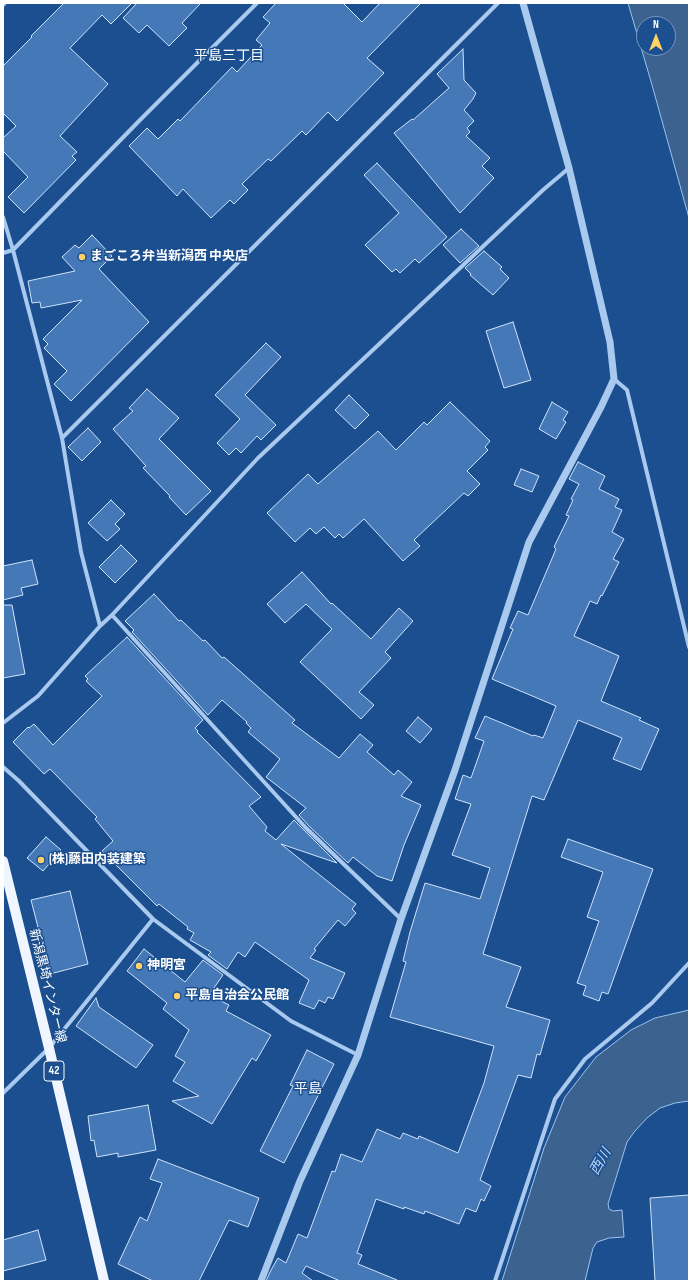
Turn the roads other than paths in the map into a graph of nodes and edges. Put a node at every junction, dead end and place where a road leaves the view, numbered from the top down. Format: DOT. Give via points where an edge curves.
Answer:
graph roads {
  1 [pos="257,3"];
  2 [pos="498,3"];
  3 [pos="523,3"];
  4 [pos="569,168"];
  5 [pos="3,217"];
  6 [pos="13,250"];
  7 [pos="3,253"];
  8 [pos="614,379"];
  9 [pos="62,438"];
  10 [pos="112,615"];
  11 [pos="100,626"];
  12 [pos="689,647"];
  13 [pos="3,723"];
  14 [pos="3,767"];
  15 [pos="3,861"];
  16 [pos="153,919"];
  17 [pos="401,919"];
  18 [pos="689,963"];
  19 [pos="49,1048"];
  20 [pos="358,1056"];
  21 [pos="3,1093"];
  22 [pos="104,1281"];
  23 [pos="261,1281"];
  24 [pos="495,1281"];
  1 -- 6 [label="street"];
  2 -- 9 [label="street"];
  3 -- 4 [label="street"];
  4 -- 8 [label="street" via="610,342"];
  4 -- 10 [label="street" via="258,458"];
  5 -- 6 [label="street"];
  6 -- 7 [label="street"];
  6 -- 9 [label="street"];
  8 -- 12 [label="street" via="627,390"];
  8 -- 17 [label="street" via="529,542 455,770"];
  9 -- 11 [label="street" via="81,552"];
  10 -- 11 [label="street"];
  10 -- 17 [label="street" via="306,828"];
  11 -- 13 [label="street" via="38,696"];
  14 -- 16 [label="street"];
  15 -- 19 [label="main road, 新潟黒埼インター線 / 42"];
  16 -- 19 [label="street"];
  16 -- 20 [label="street" via="291,1021"];
  17 -- 20 [label="street"];
  18 -- 24 [label="street" via="652,1003 585,1059 555,1100"];
  19 -- 21 [label="street"];
  19 -- 22 [label="main road, 新潟黒埼インター線 / 42"];
  20 -- 23 [label="street" via="300,1181"];
}
